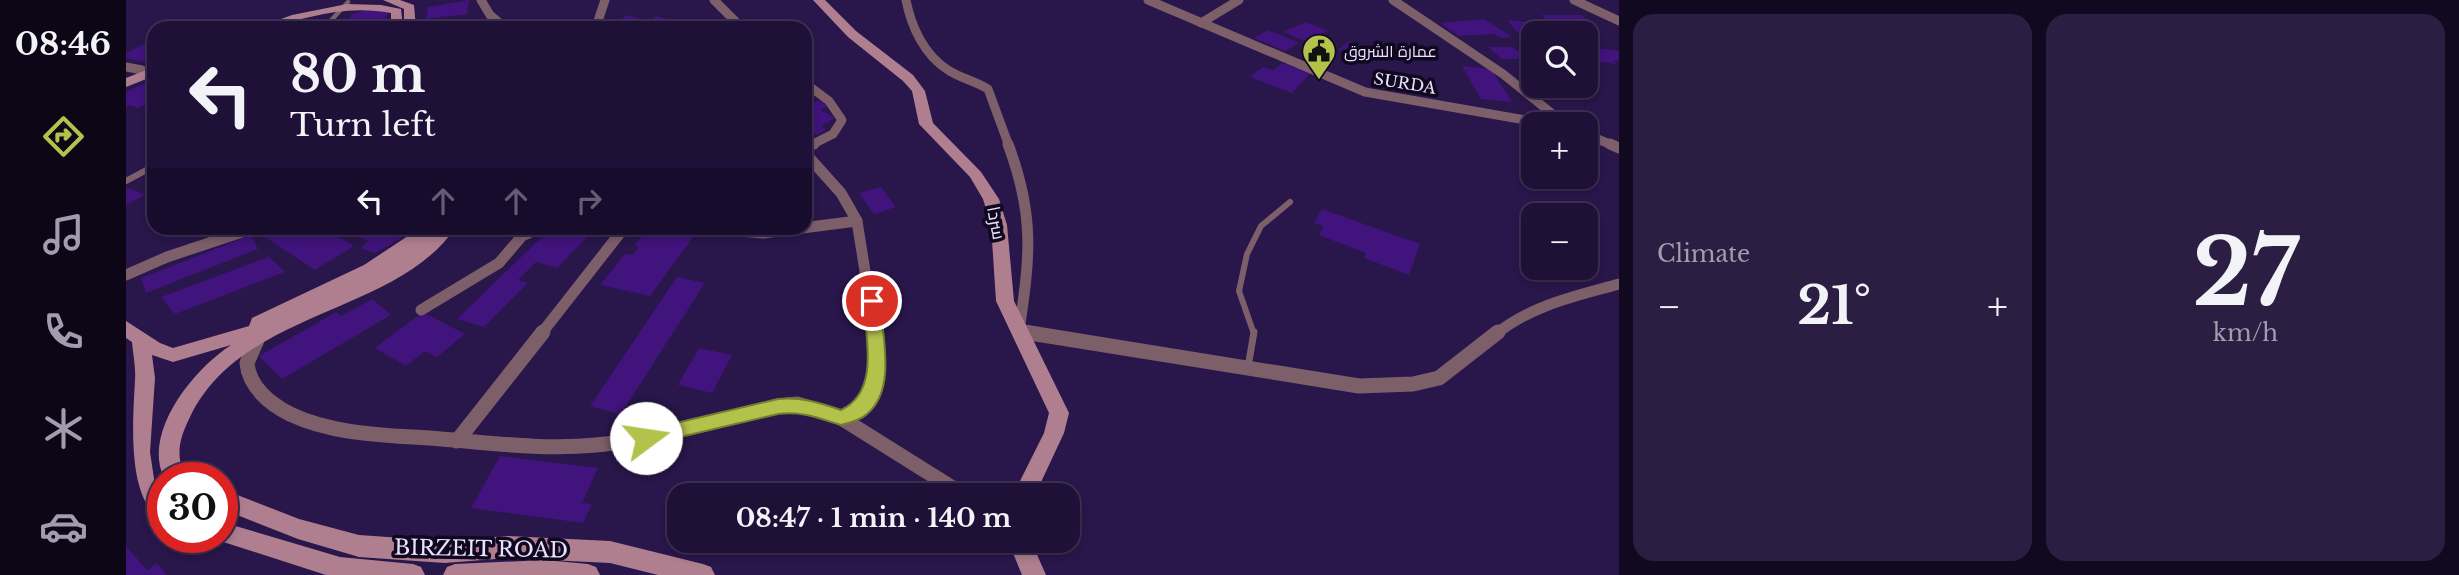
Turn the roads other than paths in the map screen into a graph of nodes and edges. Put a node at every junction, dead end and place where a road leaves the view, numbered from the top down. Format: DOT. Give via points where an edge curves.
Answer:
graph roads {
  1 [pos="389,0"];
  2 [pos="481,0"];
  3 [pos="605,0"];
  4 [pos="714,0"];
  5 [pos="819,0"];
  6 [pos="906,0"];
  7 [pos="1148,0"];
  8 [pos="1239,0"];
  9 [pos="1394,0"];
  10 [pos="1574,0"];
  11 [pos="331,2"];
  12 [pos="348,2"];
  13 [pos="269,21"];
  14 [pos="281,21"];
  15 [pos="330,21"];
  16 [pos="397,21"];
  17 [pos="410,21"];
  18 [pos="497,21"];
  19 [pos="598,21"];
  20 [pos="735,21"];
  21 [pos="1619,22"];
  22 [pos="1201,23"];
  23 [pos="126,67"];
  24 [pos="147,69"];
  25 [pos="147,70"];
  26 [pos="147,71"];
  27 [pos="126,77"];
  28 [pos="126,83"];
  29 [pos="812,89"];
  30 [pos="1550,112"];
  31 [pos="1521,119"];
  32 [pos="1598,139"];
  33 [pos="812,146"];
  34 [pos="1619,148"];
  35 [pos="812,159"];
  36 [pos="147,170"];
  37 [pos="126,181"];
  38 [pos="1290,202"];
  39 [pos="857,221"];
  40 [pos="812,227"];
  41 [pos="233,235"];
  42 [pos="422,235"];
  43 [pos="441,235"];
  44 [pos="524,235"];
  45 [pos="619,235"];
  46 [pos="126,275"];
  47 [pos="1619,284"];
  48 [pos="421,310"];
  49 [pos="1019,331"];
  50 [pos="133,334"];
  51 [pos="259,336"];
  52 [pos="1248,367"];
  53 [pos="841,418"];
  54 [pos="457,441"];
  55 [pos="168,462"];
  56 [pos="945,483"];
  57 [pos="1030,483"];
  58 [pos="147,503"];
  59 [pos="238,505"];
  60 [pos="238,537"];
  61 [pos="1025,553"];
  62 [pos="413,575"];
  63 [pos="455,575"];
  64 [pos="588,575"];
  65 [pos="703,575"];
  66 [pos="1034,575"];
  1 -- 17 [label="main road" via="410,7"];
  2 -- 18 [label="street"];
  3 -- 19 [label="street"];
  4 -- 20 [label="street"];
  5 -- 49 [label="main road, سردا" via="852,34 908,78 918,91 926,124 976,175 991,199 999,225 1005,301"];
  6 -- 49 [label="street" via="910,19 937,61 988,89 1017,171 1027,208 1030,254"];
  7 -- 22 [label="street, SURDA"];
  8 -- 22 [label="street"];
  9 -- 30 [label="street"];
  10 -- 21 [label="street"];
  11 -- 12 [label="main road"];
  11 -- 13 [label="main road"];
  11 -- 14 [label="main road"];
  12 -- 15 [label="lane"];
  12 -- 16 [label="main road" via="383,4 397,11"];
  22 -- 31 [label="street, SURDA" via="1365,92"];
  23 -- 24 [label="street"];
  25 -- 27 [label="main road"];
  26 -- 28 [label="main road"];
  29 -- 33 [label="street" via="842,120 833,135"];
  32 -- 34 [label="street"];
  35 -- 39 [label="street"];
  36 -- 37 [label="lane"];
  38 -- 52 [label="lane" via="1261,226 1247,254 1239,291 1254,333"];
  39 -- 40 [label="street"];
  39 -- 53 [label="street" via="876,332 876,368 872,393 860,409"];
  41 -- 46 [label="street"];
  42 -- 51 [label="main road" via="349,279 258,323"];
  43 -- 51 [label="main road" via="398,269"];
  44 -- 48 [label="street" via="499,263"];
  45 -- 54 [label="street"];
  47 -- 52 [label="street" via="1556,301 1513,320 1439,378 1413,384 1359,386"];
  49 -- 52 [label="street"];
  49 -- 57 [label="main road, سردا" via="1059,414"];
  50 -- 51 [label="main road" via="173,355 248,333"];
  50 -- 58 [label="main road" via="145,378 129,474"];
  51 -- 54 [label="street" via="248,354 246,372 263,398 302,418 348,431"];
  51 -- 55 [label="main road" via="216,368 184,405 167,446"];
  53 -- 54 [label="street" via="797,404 594,445 538,447"];
  53 -- 56 [label="street"];
  59 -- 65 [label="main road, BIRZEIT ROAD" via="359,546 445,552 508,547 610,552"];
  60 -- 62 [label="main road, BIRZEIT ROAD" via="340,568"];
  61 -- 66 [label="main road"];
  63 -- 64 [label="main road, BIRZEIT ROAD" via="545,571"];
}
